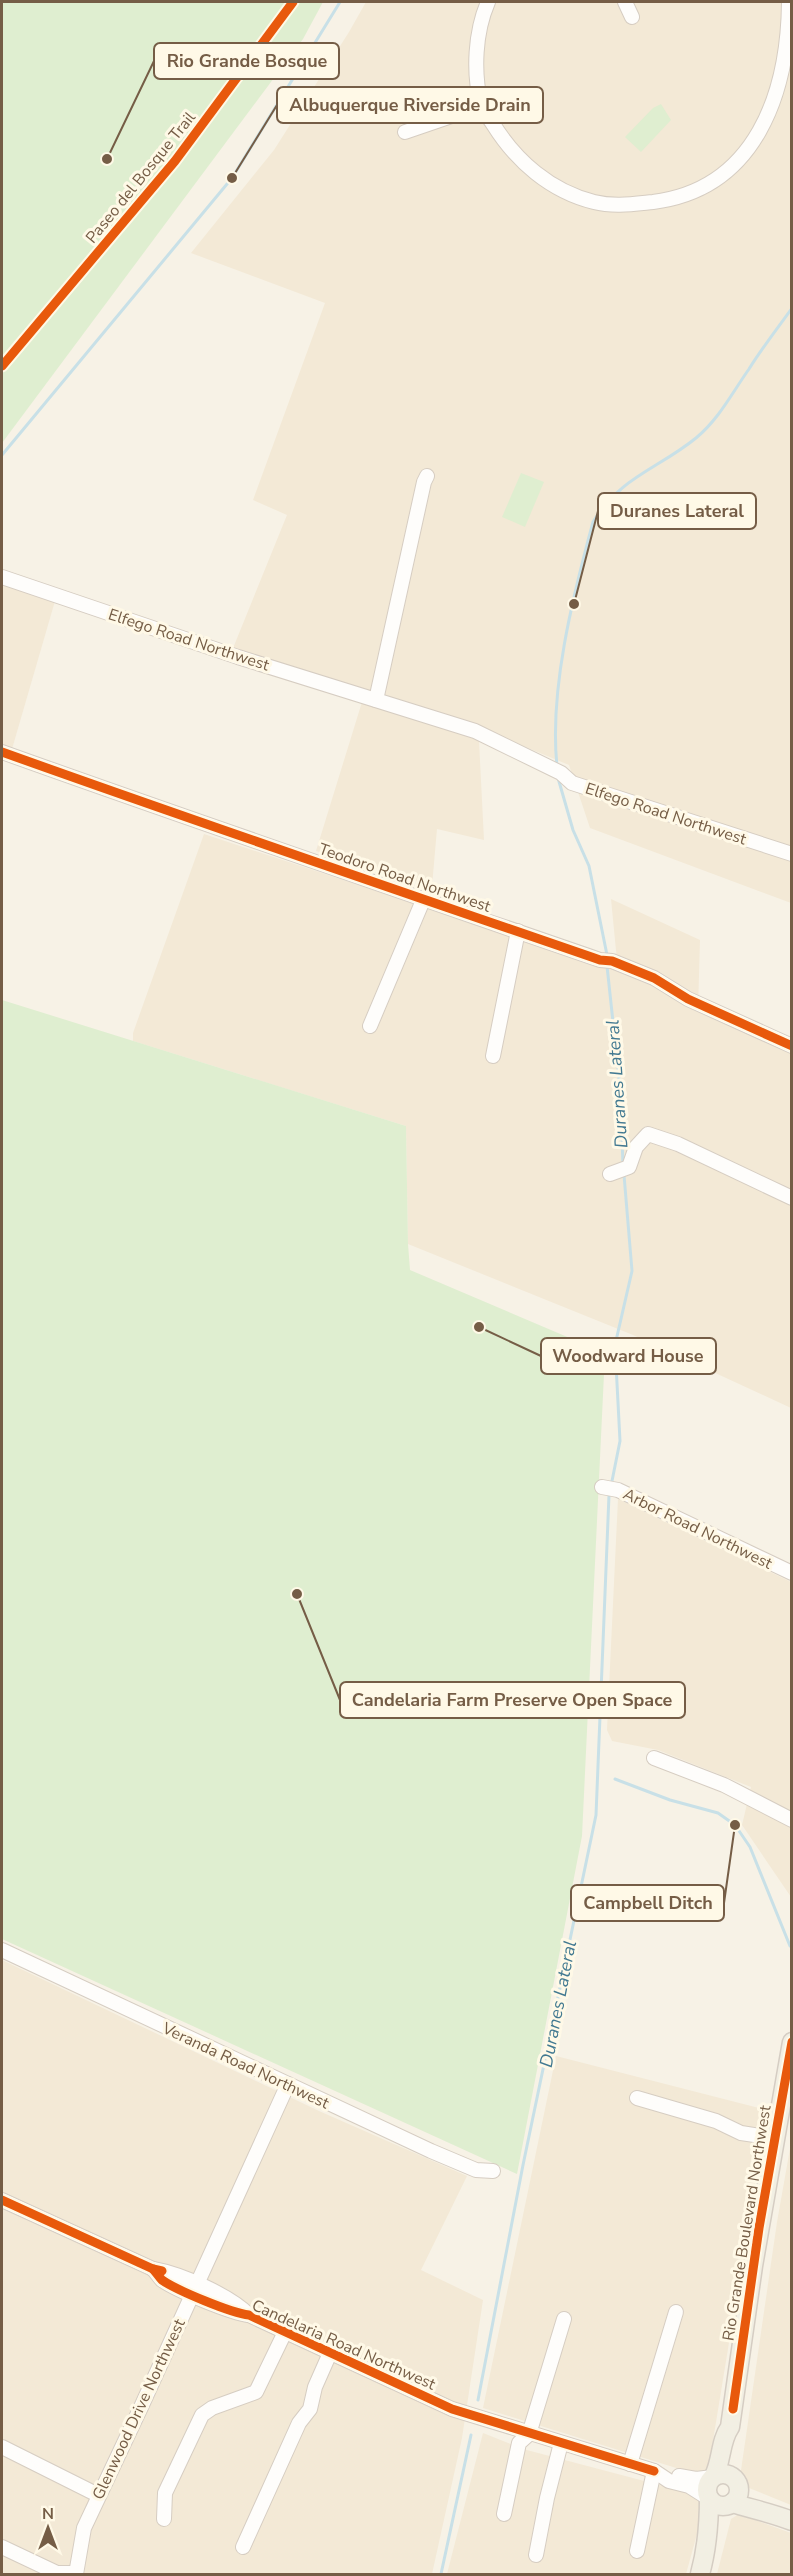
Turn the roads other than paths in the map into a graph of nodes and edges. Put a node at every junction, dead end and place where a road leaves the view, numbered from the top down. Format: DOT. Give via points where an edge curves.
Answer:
graph roads {
  1 [pos="488,2"];
  2 [pos="625,2"];
  3 [pos="789,2"];
  4 [pos="632,17"];
  5 [pos="482,106"];
  6 [pos="405,132"];
  7 [pos="427,476"];
  8 [pos="2,577"];
  9 [pos="376,700"];
  10 [pos="2,752"];
  11 [pos="792,854"];
  12 [pos="424,898"];
  13 [pos="518,931"];
  14 [pos="370,1026"];
  15 [pos="792,1046"];
  16 [pos="493,1056"];
  17 [pos="619,1172"];
  18 [pos="792,1198"];
  19 [pos="602,1487"];
  20 [pos="792,1573"];
  21 [pos="654,1758"];
  22 [pos="792,1820"];
  23 [pos="2,1950"];
  24 [pos="792,2042"];
  25 [pos="288,2084"];
  26 [pos="637,2098"];
  27 [pos="774,2138"];
  28 [pos="493,2171"];
  29 [pos="2,2200"];
  30 [pos="194,2289"];
  31 [pos="676,2312"];
  32 [pos="564,2319"];
  33 [pos="285,2332"];
  34 [pos="330,2354"];
  35 [pos="730,2427"];
  36 [pos="530,2434"];
  37 [pos="561,2443"];
  38 [pos="2,2448"];
  39 [pos="630,2464"];
  40 [pos="658,2473"];
  41 [pos="714,2476"];
  42 [pos="737,2483"];
  43 [pos="98,2495"];
  44 [pos="709,2498"];
  45 [pos="731,2504"];
  46 [pos="772,2513"];
  47 [pos="504,2514"];
  48 [pos="164,2519"];
  49 [pos="792,2521"];
  50 [pos="708,2544"];
  51 [pos="2,2547"];
  52 [pos="243,2547"];
  53 [pos="637,2552"];
  54 [pos="536,2555"];
  55 [pos="76,2574"];
  56 [pos="704,2574"];
  1 -- 5 [label="street" via="478,39"];
  2 -- 4 [label="street"];
  3 -- 5 [label="street" via="783,70 762,128 741,159 709,185 673,199 623,206 595,202 562,190 529,170 503,141"];
  5 -- 6 [label="street"];
  7 -- 9 [label="street"];
  8 -- 9 [label="street, Elfego Road Northwest"];
  9 -- 11 [label="street, Elfego Road Northwest" via="474,732 561,772 572,783"];
  10 -- 12 [label="street, Teodoro Road Northwest"];
  12 -- 13 [label="street, Teodoro Road Northwest"];
  12 -- 14 [label="street"];
  13 -- 15 [label="street, Teodoro Road Northwest" via="654,978 688,999"];
  13 -- 16 [label="street"];
  17 -- 18 [label="street" via="632,1162 636,1147 648,1134 678,1144"];
  19 -- 20 [label="street, Arbor Road Northwest" via="618,1490"];
  21 -- 22 [label="street" via="724,1785"];
  23 -- 25 [label="street, Veranda Road Northwest"];
  24 -- 27 [label="main road, Rio Grande Boulevard Northwest"];
  25 -- 28 [label="street, Veranda Road Northwest" via="476,2170"];
  25 -- 30 [label="street, Glenwood Drive Northwest"];
  26 -- 27 [label="street" via="716,2121 741,2133"];
  27 -- 35 [label="main road, Rio Grande Boulevard Northwest"];
  29 -- 30 [label="street, Candelaria Road Northwest" via="153,2269 162,2280"];
  30 -- 33 [label="street, Candelaria Road Northwest" via="234,2313 249,2315"];
  30 -- 43 [label="street, Glenwood Drive Northwest"];
  31 -- 39 [label="street"];
  32 -- 36 [label="street"];
  33 -- 34 [label="street, Candelaria Road Northwest"];
  33 -- 48 [label="street" via="256,2392 202,2415 165,2493"];
  34 -- 36 [label="street, Candelaria Road Northwest" via="452,2409"];
  34 -- 52 [label="street" via="310,2409 299,2423"];
  35 -- 41 [label="main road" via="724,2435"];
  35 -- 42 [label="main road"];
  36 -- 37 [label="street, Candelaria Road Northwest"];
  36 -- 47 [label="street" via="519,2443"];
  37 -- 39 [label="street, Candelaria Road Northwest"];
  37 -- 54 [label="street"];
  38 -- 43 [label="street"];
  39 -- 40 [label="street, Candelaria Road Northwest"];
  40 -- 41 [label="street" via="696,2479"];
  40 -- 44 [label="street"];
  40 -- 53 [label="street"];
  41 -- 42 [label="main road" via="729,2475"];
  41 -- 44 [label="main road" via="706,2488"];
  42 -- 45 [label="main road" via="738,2493"];
  42 -- 46 [label="main road"];
  43 -- 55 [label="street, Glenwood Drive Northwest" via="84,2528"];
  44 -- 45 [label="main road" via="716,2505"];
  44 -- 50 [label="main road"];
  45 -- 46 [label="main road"];
  45 -- 50 [label="main road"];
  46 -- 49 [label="main road"];
  50 -- 56 [label="main road"];
  51 -- 55 [label="street" via="57,2573"];
}
